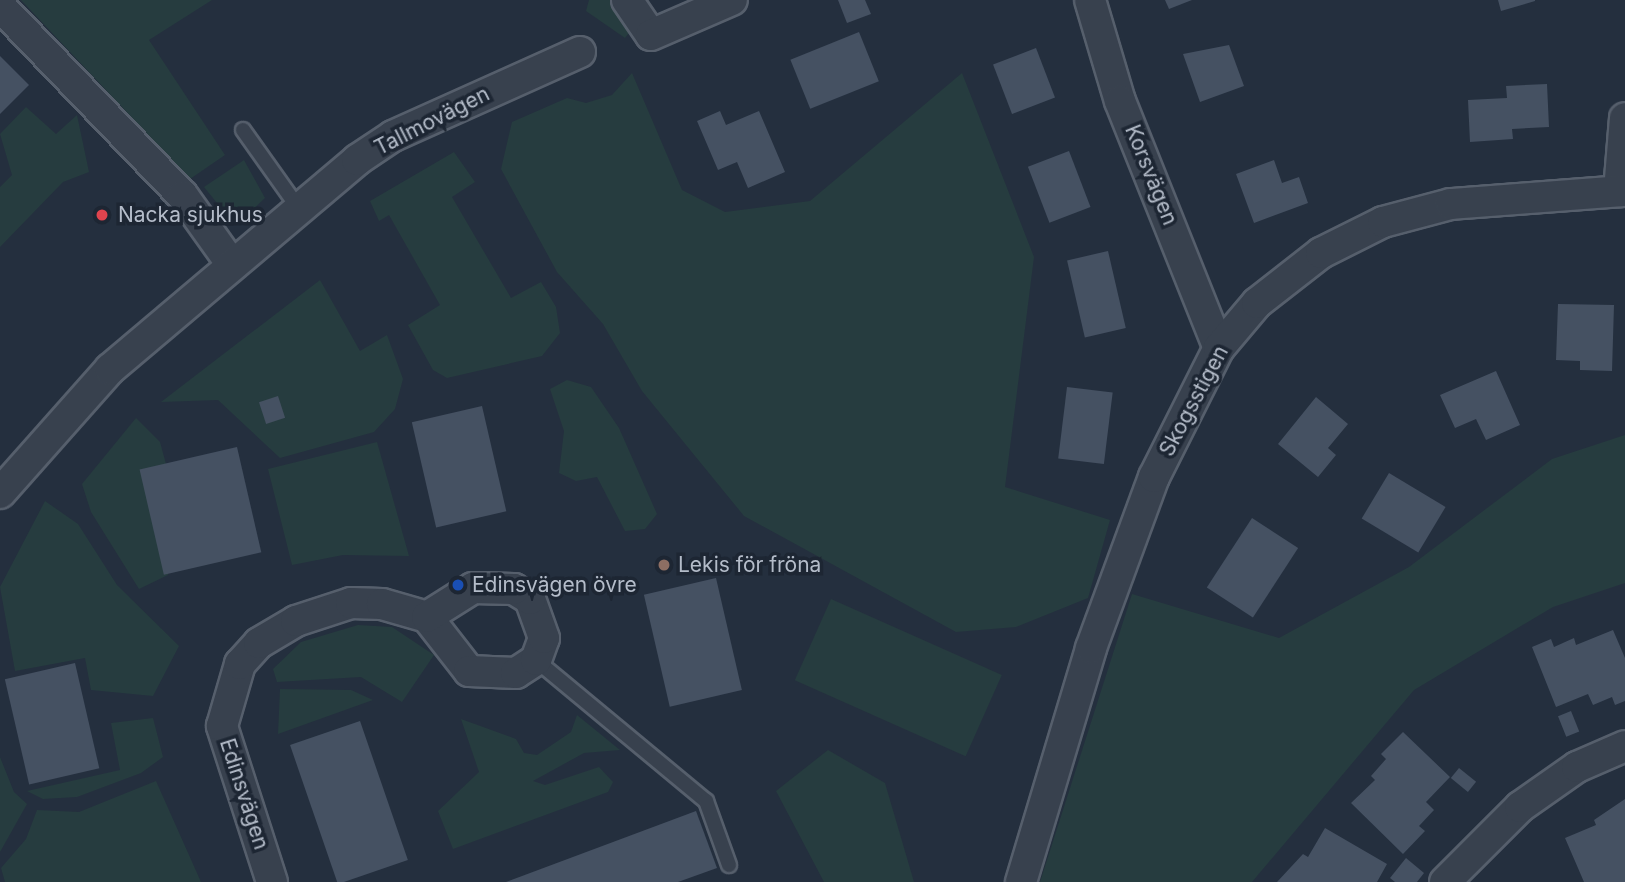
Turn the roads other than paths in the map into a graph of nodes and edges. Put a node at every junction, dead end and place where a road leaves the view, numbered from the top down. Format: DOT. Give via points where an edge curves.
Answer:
graph roads {
  1 [pos="627,0"];
  2 [pos="732,0"];
  3 [pos="1090,0"];
  4 [pos="0,6"];
  5 [pos="580,52"];
  6 [pos="1625,118"];
  7 [pos="243,130"];
  8 [pos="1622,191"];
  9 [pos="297,206"];
  10 [pos="230,262"];
  11 [pos="1219,348"];
  12 [pos="0,492"];
  13 [pos="427,617"];
  14 [pos="536,660"];
  15 [pos="1625,746"];
  16 [pos="729,865"];
  17 [pos="272,882"];
  18 [pos="1021,882"];
  19 [pos="1445,882"];
  1 -- 2 [label="street" via="651,35"];
  3 -- 11 [label="street, Korsvägen" via="1121,101"];
  4 -- 10 [label="street" via="183,197"];
  5 -- 9 [label="street, Tallmovägen" via="393,136"];
  6 -- 8 [label="street"];
  7 -- 9 [label="lane"];
  8 -- 11 [label="street, Skogsstigen" via="1451,204 1383,222 1321,253 1257,303"];
  9 -- 10 [label="street, Tallmovägen"];
  10 -- 12 [label="street, Tallmovägen" via="110,369"];
  11 -- 18 [label="street, Skogsstigen" via="1140,513 1091,648"];
  13 -- 14 [label="street" via="470,671 516,673"];
  13 -- 14 [label="street" via="473,588 514,589 530,599 540,618 544,638"];
  13 -- 17 [label="street, Edinsvägen" via="382,604 351,603 296,621 259,643 240,664 222,726"];
  14 -- 16 [label="lane" via="706,801"];
  15 -- 19 [label="street" via="1577,767 1520,807"];
}
